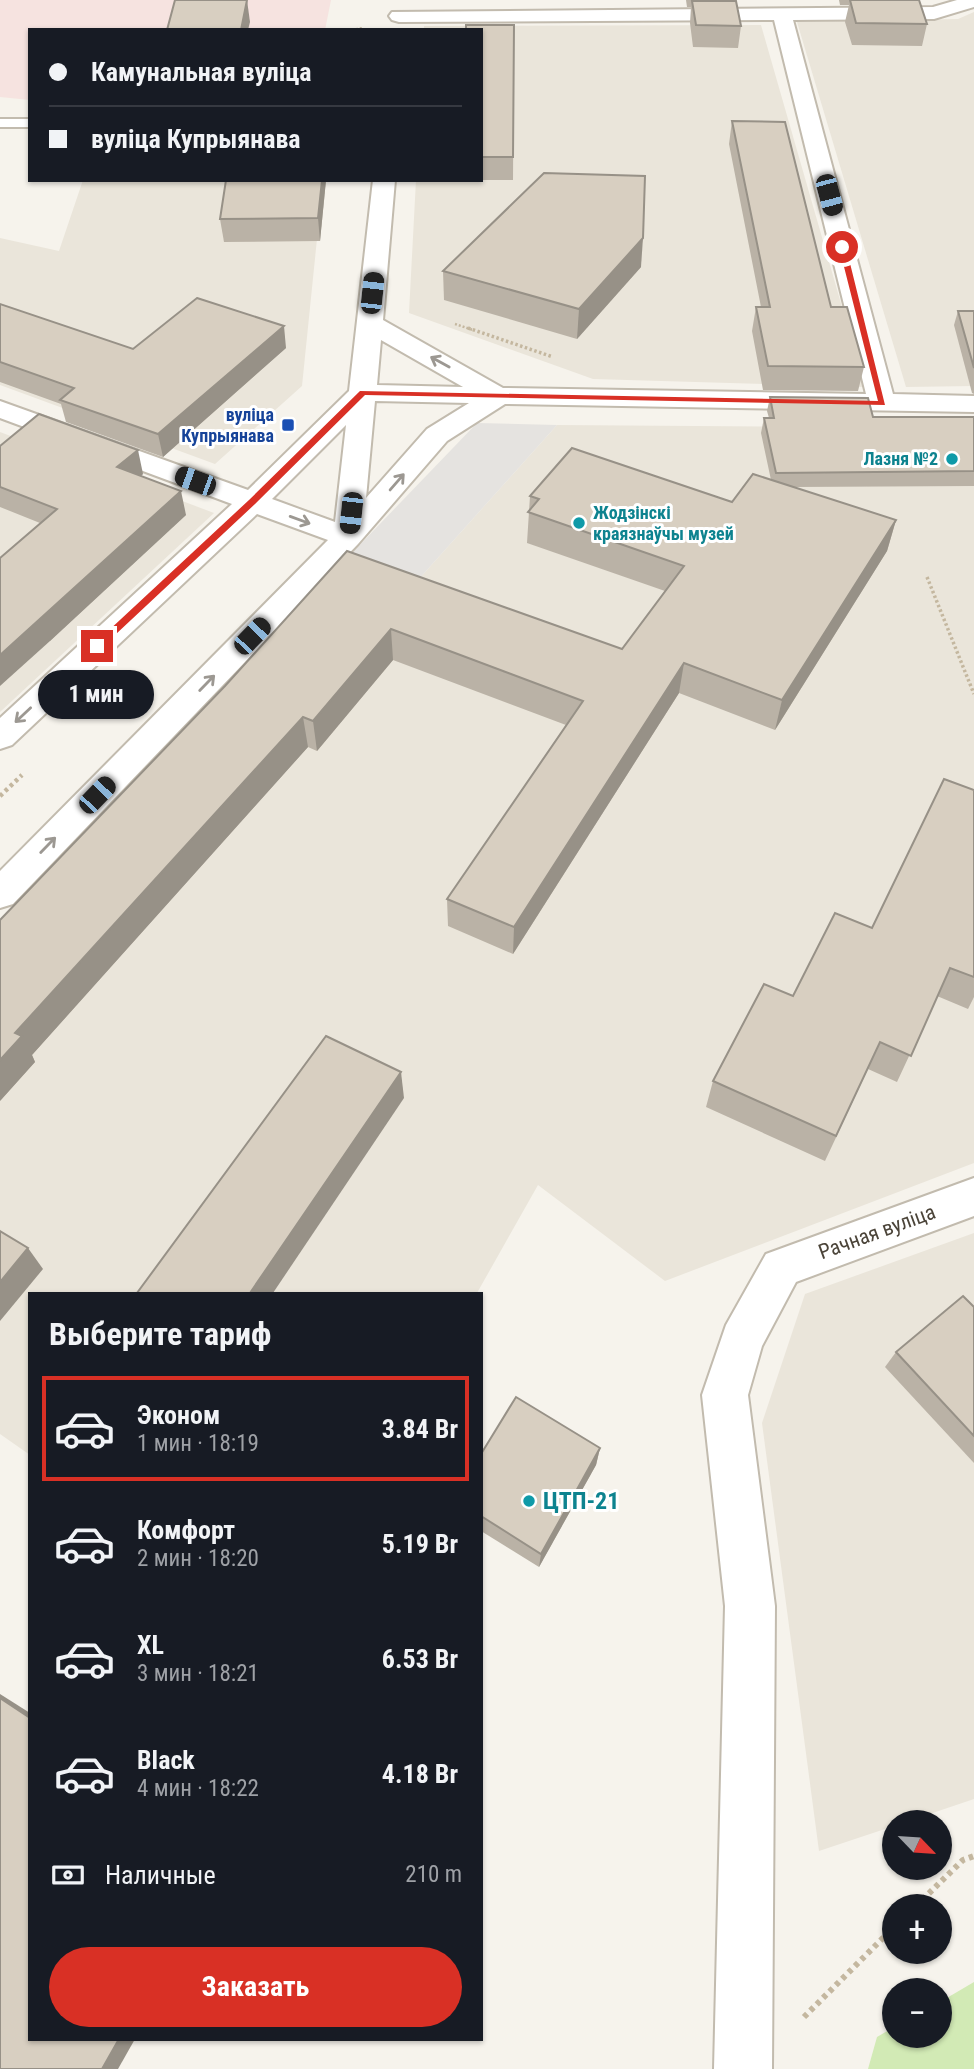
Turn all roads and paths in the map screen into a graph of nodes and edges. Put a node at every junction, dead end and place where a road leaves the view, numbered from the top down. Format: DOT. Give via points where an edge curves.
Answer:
graph roads {
  1 [pos="974,1"];
  2 [pos="782,14"];
  3 [pos="400,15"];
  4 [pos="0,123"];
  5 [pos="28,123"];
  6 [pos="384,182"];
  7 [pos="446,321"];
  8 [pos="370,323"];
  9 [pos="563,361"];
  10 [pos="363,393"];
  11 [pos="499,396"];
  12 [pos="882,403"];
  13 [pos="974,404"];
  14 [pos="0,409"];
  15 [pos="252,502"];
  16 [pos="348,537"];
  17 [pos="927,578"];
  18 [pos="974,694"];
  19 [pos="0,737"];
  20 [pos="0,894"];
  21 [pos="974,1197"];
  22 [pos="974,1856"];
  23 [pos="928,1894"];
  24 [pos="882,1939"];
  25 [pos="799,2022"];
  26 [pos="743,2069"];
  1 -- 2 [label="street" via="934,13"];
  2 -- 3 [label="street"];
  2 -- 12 [label="street"];
  4 -- 5 [label="lane"];
  6 -- 8 [label="street"];
  7 -- 9 [label="path"];
  8 -- 10 [label="street"];
  11 -- 8 [label="street, one-way"];
  10 -- 11 [label="street"];
  10 -- 15 [label="street"];
  10 -- 16 [label="street"];
  11 -- 12 [label="street"];
  16 -- 11 [label="street, one-way" via="437,435"];
  12 -- 13 [label="street"];
  14 -- 15 [label="street"];
  15 -- 16 [label="street, one-way"];
  15 -- 19 [label="street, one-way"];
  20 -- 16 [label="street, one-way"];
  17 -- 18 [label="path"];
  21 -- 26 [label="street, Рачная вуліца" via="781,1268 742,1340 725,1395 750,1606"];
  22 -- 23 [label="path" via="963,1860"];
  24 -- 25 [label="path"];
}
